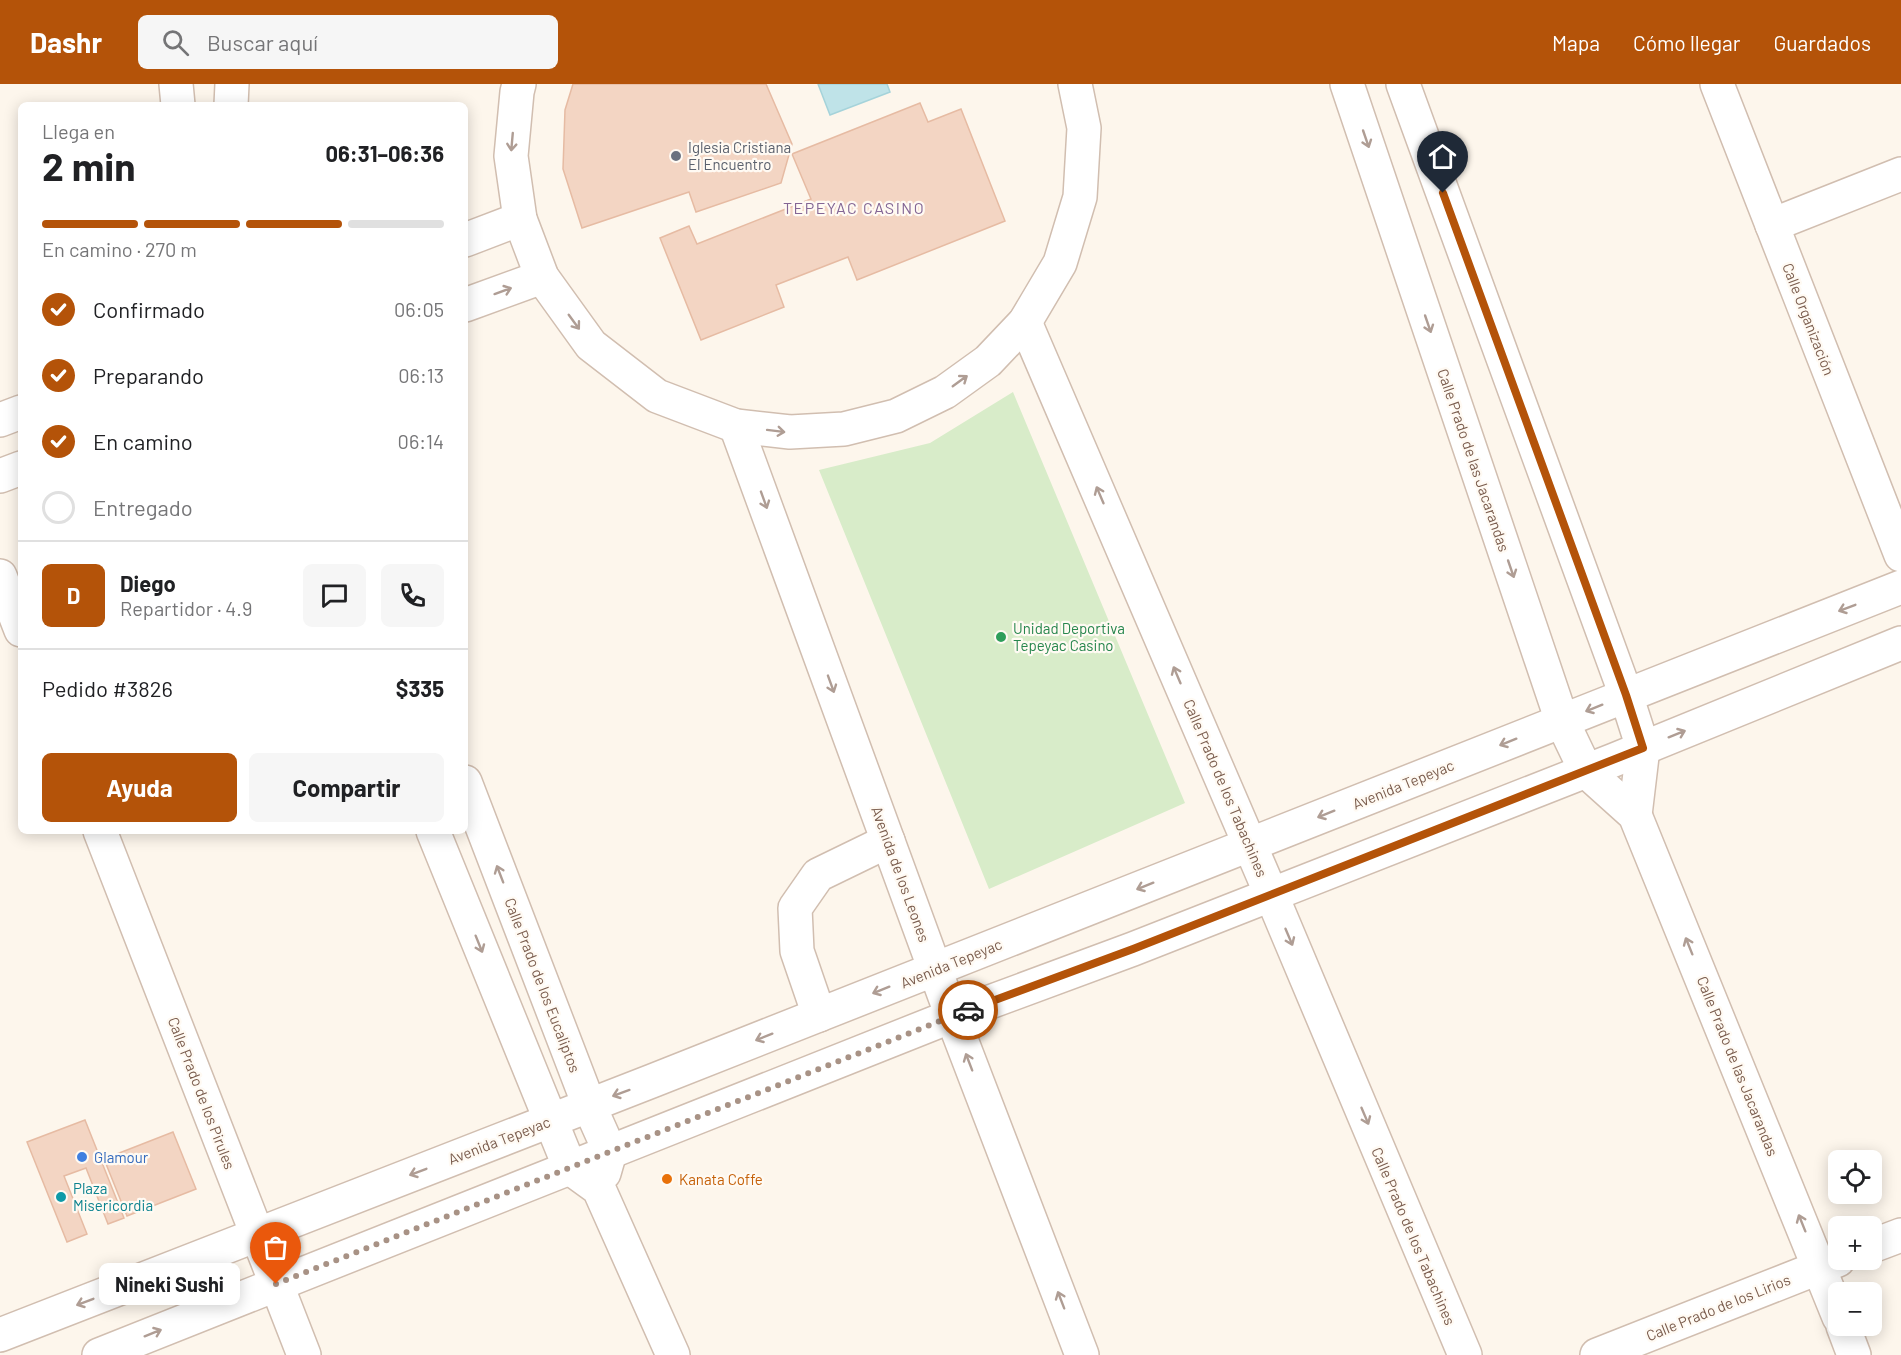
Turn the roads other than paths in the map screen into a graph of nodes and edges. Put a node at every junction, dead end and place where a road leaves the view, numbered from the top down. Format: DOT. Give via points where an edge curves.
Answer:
graph roads {
  1 [pos="176,84"];
  2 [pos="232,84"];
  3 [pos="519,84"];
  4 [pos="1075,84"];
  5 [pos="1347,84"];
  6 [pos="1404,84"];
  7 [pos="1717,84"];
  8 [pos="178,102"];
  9 [pos="231,102"];
  10 [pos="1901,174"];
  11 [pos="520,219"];
  12 [pos="1772,225"];
  13 [pos="468,239"];
  14 [pos="542,277"];
  15 [pos="468,304"];
  16 [pos="1025,321"];
  17 [pos="18,413"];
  18 [pos="0,420"];
  19 [pos="736,426"];
  20 [pos="18,469"];
  21 [pos="0,476"];
  22 [pos="1886,480"];
  23 [pos="1901,555"];
  24 [pos="0,576"];
  25 [pos="1901,587"];
  26 [pos="18,622"];
  27 [pos="1901,643"];
  28 [pos="1626,695"];
  29 [pos="1562,721"];
  30 [pos="1643,748"];
  31 [pos="1586,771"];
  32 [pos="468,790"];
  33 [pos="1635,815"];
  34 [pos="101,834"];
  35 [pos="434,834"];
  36 [pos="888,841"];
  37 [pos="1250,844"];
  38 [pos="1271,894"];
  39 [pos="936,969"];
  40 [pos="819,1015"];
  41 [pos="952,1016"];
  42 [pos="589,1104"];
  43 [pos="551,1120"];
  44 [pos="610,1152"];
  45 [pos="570,1168"];
  46 [pos="599,1189"];
  47 [pos="257,1234"];
  48 [pos="1901,1234"];
  49 [pos="1882,1242"];
  50 [pos="1828,1261"];
  51 [pos="1828,1263"];
  52 [pos="276,1284"];
  53 [pos="0,1335"];
  54 [pos="1847,1336"];
  55 [pos="99,1355"];
  56 [pos="304,1355"];
  57 [pos="673,1355"];
  58 [pos="1082,1355"];
  59 [pos="1464,1355"];
  60 [pos="1598,1355"];
  61 [pos="1854,1355"];
  1 -- 8 [label="street"];
  2 -- 9 [label="street"];
  3 -- 11 [label="street, one-way" via="511,156"];
  4 -- 16 [label="street" via="1084,128 1080,197 1060,263"];
  5 -- 29 [label="street, Calle Prado de las Jacarandas, one-way"];
  6 -- 28 [label="street, Calle Prado de las Jacarandas"];
  7 -- 12 [label="street, Calle Organización"];
  10 -- 12 [label="street"];
  11 -- 13 [label="street"];
  11 -- 14 [label="street"];
  12 -- 22 [label="street, Calle Organización"];
  15 -- 14 [label="street, one-way"];
  14 -- 19 [label="street, one-way" via="591,345 649,390"];
  19 -- 16 [label="street, one-way" via="790,432 833,430 896,416 945,392 988,361"];
  37 -- 16 [label="street, Calle Prado de los Tabachines, one-way"];
  17 -- 18 [label="street"];
  19 -- 36 [label="street, Avenida de los Leones, one-way"];
  20 -- 21 [label="street"];
  22 -- 23 [label="street, Calle Organización"];
  24 -- 26 [label="street"];
  25 -- 28 [label="street, Avenida Tepeyac, one-way"];
  30 -- 27 [label="street, one-way"];
  28 -- 29 [label="street, Avenida Tepeyac, one-way"];
  28 -- 30 [label="street, Calle Prado de las Jacarandas"];
  29 -- 31 [label="street, Calle Prado de las Jacarandas"];
  29 -- 37 [label="street, Avenida Tepeyac, one-way"];
  30 -- 31 [label="street"];
  30 -- 33 [label="street, Calle Prado de las Jacarandas"];
  31 -- 33 [label="street, Calle Prado de las Jacarandas"];
  31 -- 38 [label="street"];
  42 -- 32 [label="street, Calle Prado de los Eucaliptos, one-way"];
  50 -- 33 [label="street, Calle Prado de las Jacarandas, one-way"];
  34 -- 47 [label="street, Calle Prado de los Pirules"];
  35 -- 43 [label="street, one-way"];
  36 -- 39 [label="street, Avenida de los Leones"];
  36 -- 40 [label="street" via="818,875 795,908 797,951"];
  37 -- 38 [label="street, Calle Prado de los Tabachines"];
  37 -- 39 [label="street, Avenida Tepeyac, one-way"];
  38 -- 41 [label="street"];
  38 -- 59 [label="street, Calle Prado de los Tabachines, one-way"];
  39 -- 40 [label="street, Avenida Tepeyac, one-way"];
  39 -- 41 [label="street, Avenida de los Leones"];
  40 -- 42 [label="street, Avenida Tepeyac, one-way"];
  41 -- 44 [label="street"];
  58 -- 41 [label="street, Avenida de los Leones, one-way"];
  42 -- 43 [label="street, Avenida Tepeyac"];
  42 -- 44 [label="street, Calle Prado de los Eucaliptos"];
  43 -- 45 [label="street"];
  43 -- 47 [label="street, Avenida Tepeyac, one-way"];
  44 -- 45 [label="street"];
  44 -- 46 [label="street"];
  45 -- 46 [label="street"];
  45 -- 52 [label="street"];
  46 -- 57 [label="street"];
  47 -- 52 [label="street, Calle Prado de los Pirules"];
  47 -- 53 [label="street, Avenida Tepeyac, one-way"];
  48 -- 49 [label="street"];
  51 -- 60 [label="street, Calle Prado de los Lirios"];
  55 -- 52 [label="street, one-way"];
  52 -- 56 [label="street, Calle Prado de los Pirules"];
  54 -- 61 [label="street"];
}
